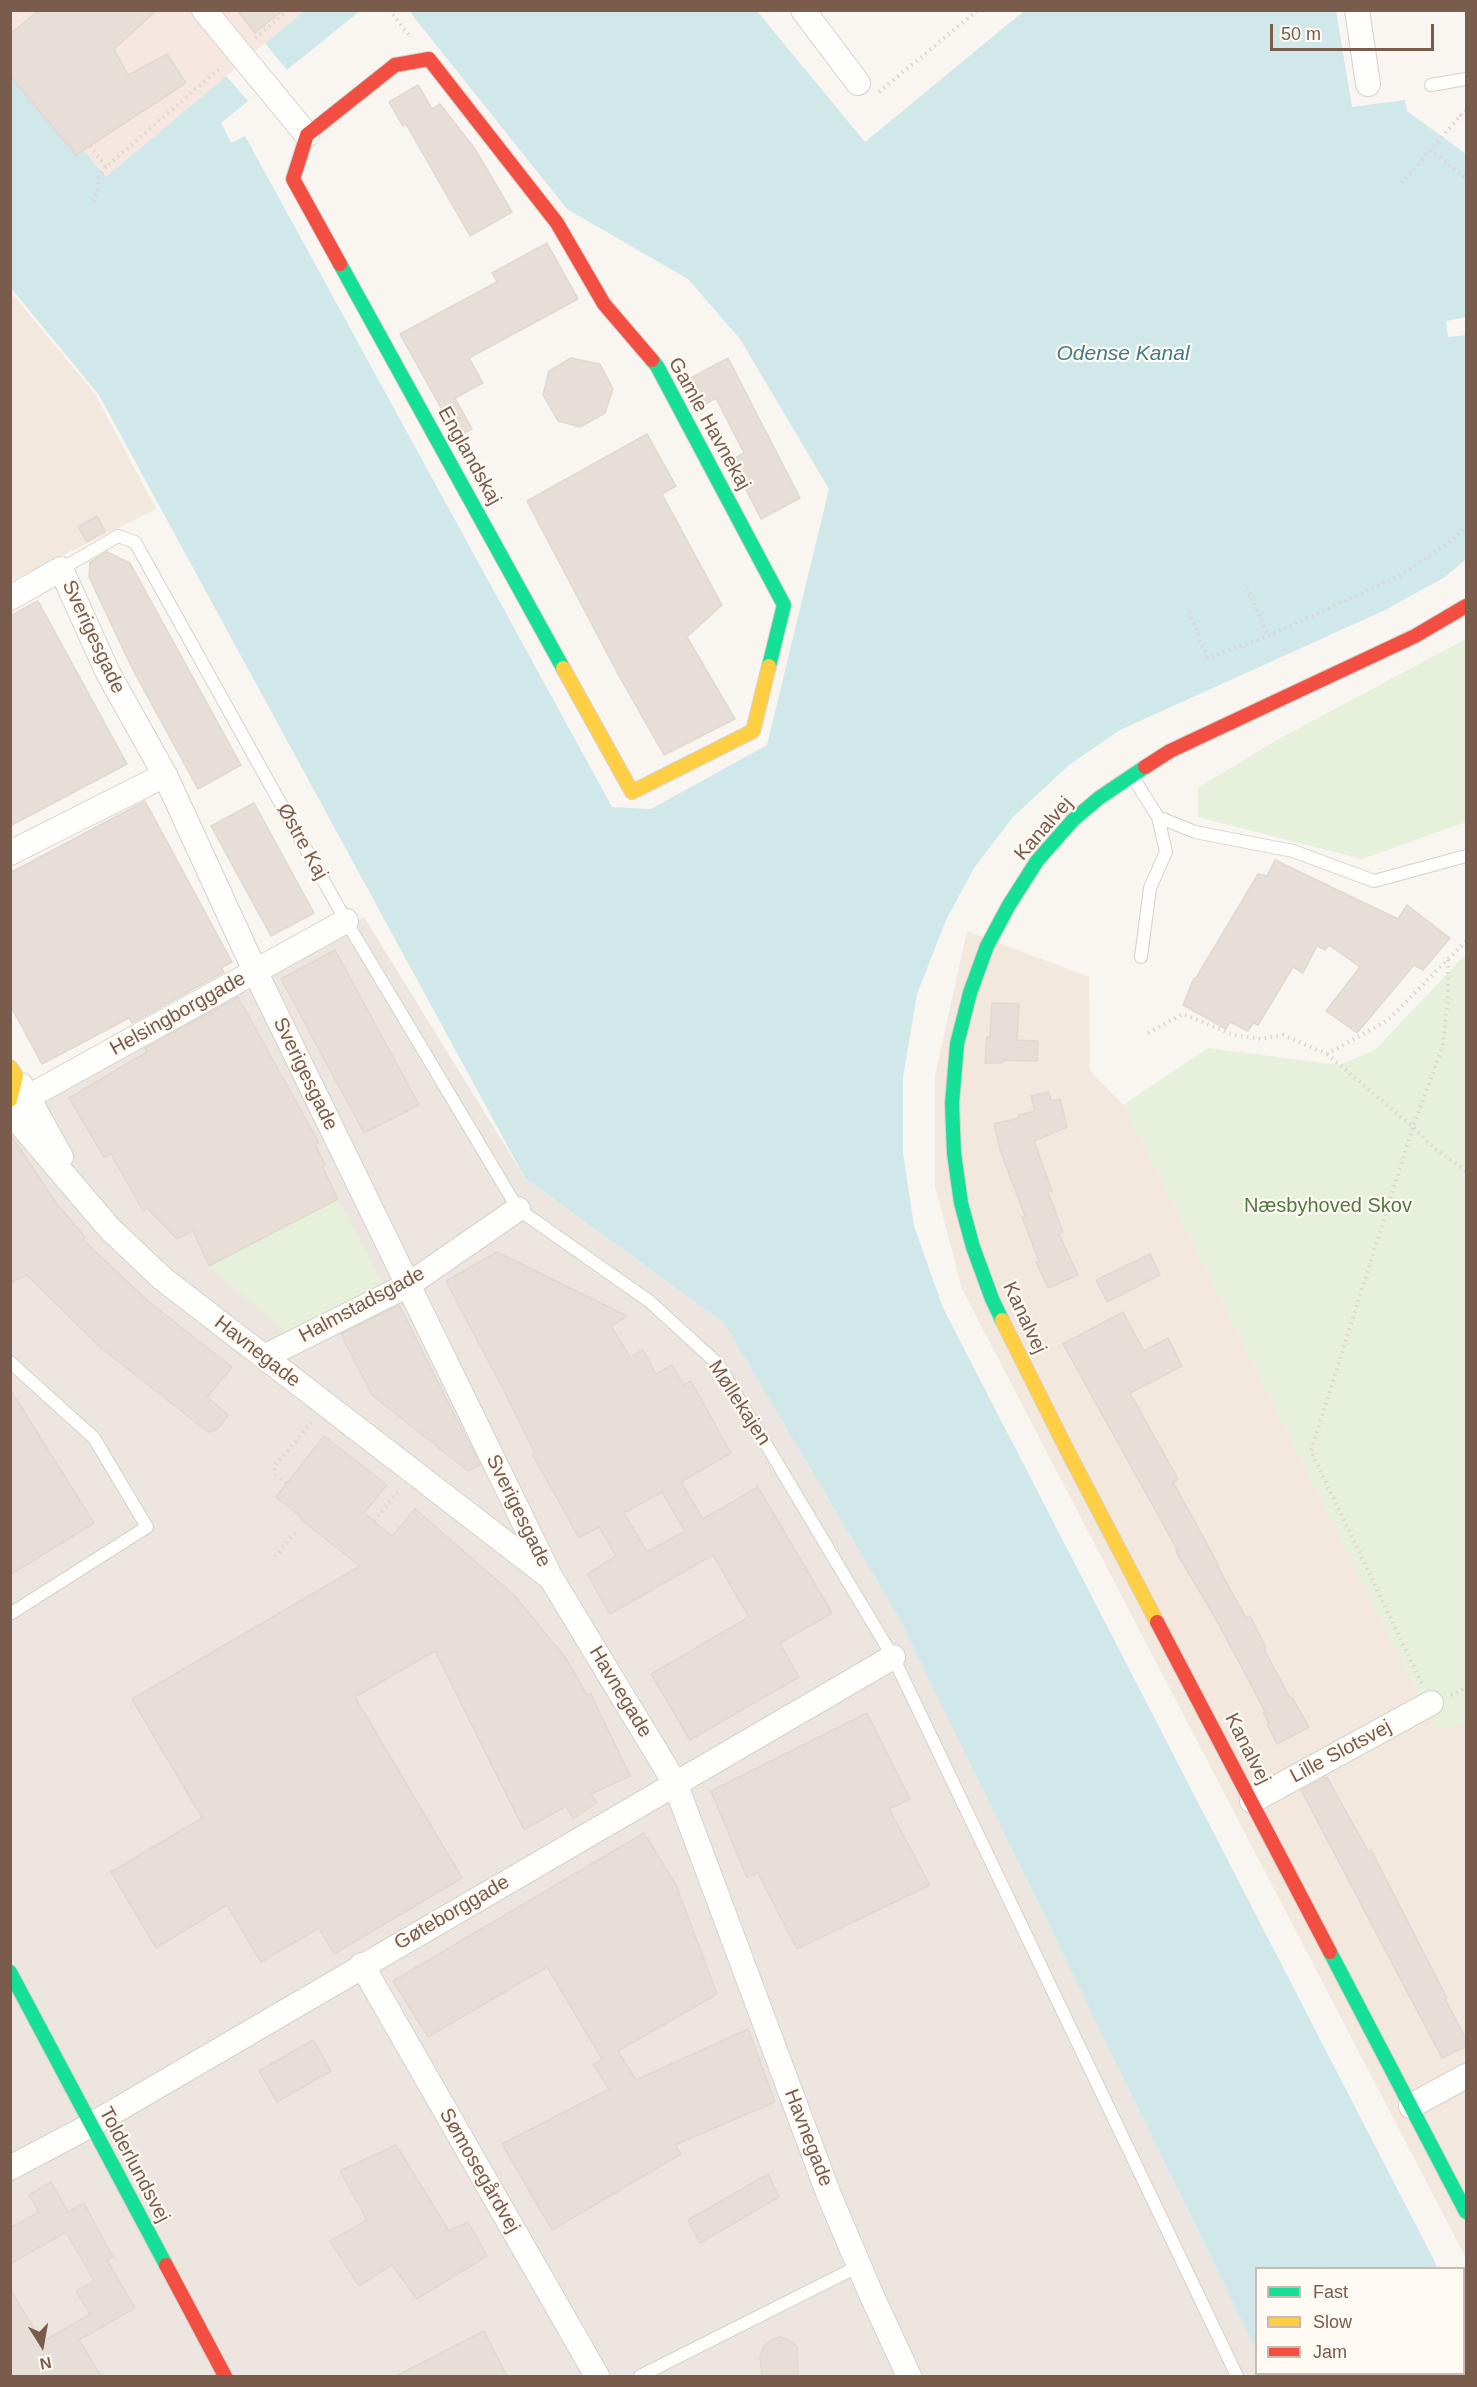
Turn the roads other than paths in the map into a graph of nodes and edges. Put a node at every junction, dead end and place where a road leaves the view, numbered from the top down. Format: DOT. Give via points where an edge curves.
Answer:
graph roads {
  1 [pos="204,10"];
  2 [pos="803,10"];
  3 [pos="1357,10"];
  4 [pos="1467,79"];
  5 [pos="1368,84"];
  6 [pos="1431,85"];
  7 [pos="864,91"];
  8 [pos="307,135"];
  9 [pos="61,569"];
  10 [pos="10,598"];
  11 [pos="1467,606"];
  12 [pos="165,775"];
  13 [pos="1132,775"];
  14 [pos="632,792"];
  15 [pos="1158,817"];
  16 [pos="10,853"];
  17 [pos="1467,856"];
  18 [pos="346,921"];
  19 [pos="1141,957"];
  20 [pos="255,971"];
  21 [pos="17,1096"];
  22 [pos="518,1209"];
  23 [pos="408,1285"];
  24 [pos="264,1357"];
  25 [pos="10,1362"];
  26 [pos="551,1578"];
  27 [pos="10,1614"];
  28 [pos="893,1657"];
  29 [pos="1431,1703"];
  30 [pos="675,1783"];
  31 [pos="1252,1801"];
  32 [pos="362,1965"];
  33 [pos="10,1972"];
  34 [pos="1467,2076"];
  35 [pos="1411,2106"];
  36 [pos="91,2125"];
  37 [pos="10,2168"];
  38 [pos="1467,2212"];
  39 [pos="859,2266"];
  40 [pos="225,2376"];
  41 [pos="597,2376"];
  42 [pos="640,2376"];
  43 [pos="909,2376"];
  44 [pos="1237,2376"];
  1 -- 8 [label="street"];
  2 -- 7 [label="street"];
  3 -- 5 [label="street"];
  4 -- 6 [label="lane"];
  8 -- 14 [label="street, Englandskaj" via="293,179"];
  8 -- 14 [label="street, Gamle Havnekaj" via="395,65 429,59 557,223 604,304 657,366 784,605 753,731"];
  9 -- 10 [label="street"];
  9 -- 12 [label="street, Sverigesgade" via="108,673"];
  9 -- 18 [label="lane, Østre Kaj" via="117,536 135,542"];
  11 -- 13 [label="street, Kanalvej" via="1415,636 1170,751"];
  12 -- 16 [label="street"];
  12 -- 20 [label="street, Sverigesgade"];
  13 -- 15 [label="lane"];
  13 -- 31 [label="street, Kanalvej" via="1072,820 1037,861 987,946 957,1044 952,1104 954,1153 961,1203 992,1299"];
  15 -- 17 [label="lane" via="1195,832 1293,851 1374,881"];
  15 -- 19 [label="lane" via="1166,852 1150,888"];
  18 -- 20 [label="street, Helsingborggade"];
  18 -- 22 [label="lane, Østre Kaj"];
  20 -- 21 [label="street, Helsingborggade"];
  20 -- 23 [label="street, Sverigesgade"];
  21 -- 24 [label="street, Havnegade" via="79,1191 110,1229 163,1279"];
  22 -- 23 [label="street, Halmstadsgade"];
  22 -- 28 [label="lane, Møllekajen" via="649,1301 718,1364"];
  23 -- 24 [label="street, Halmstadsgade"];
  23 -- 26 [label="street, Sverigesgade"];
  24 -- 26 [label="street, Havnegade"];
  25 -- 27 [label="lane" via="94,1438 147,1527"];
  26 -- 30 [label="street, Havnegade"];
  28 -- 30 [label="street, Gøteborggade"];
  28 -- 44 [label="lane, Møllekajen"];
  29 -- 31 [label="street, Lille Slotsvej"];
  30 -- 32 [label="street, Gøteborggade"];
  30 -- 39 [label="street, Havnegade"];
  31 -- 35 [label="street, Kanalvej"];
  32 -- 36 [label="street, Gøteborggade"];
  32 -- 41 [label="street, Sømosegårdvej"];
  33 -- 36 [label="street, Tolderlundsvej"];
  34 -- 35 [label="street"];
  35 -- 38 [label="street, Kanalvej"];
  36 -- 37 [label="street, Gøteborggade"];
  36 -- 40 [label="street, Tolderlundsvej"];
  39 -- 42 [label="lane"];
  39 -- 43 [label="street, Havnegade"];
}
